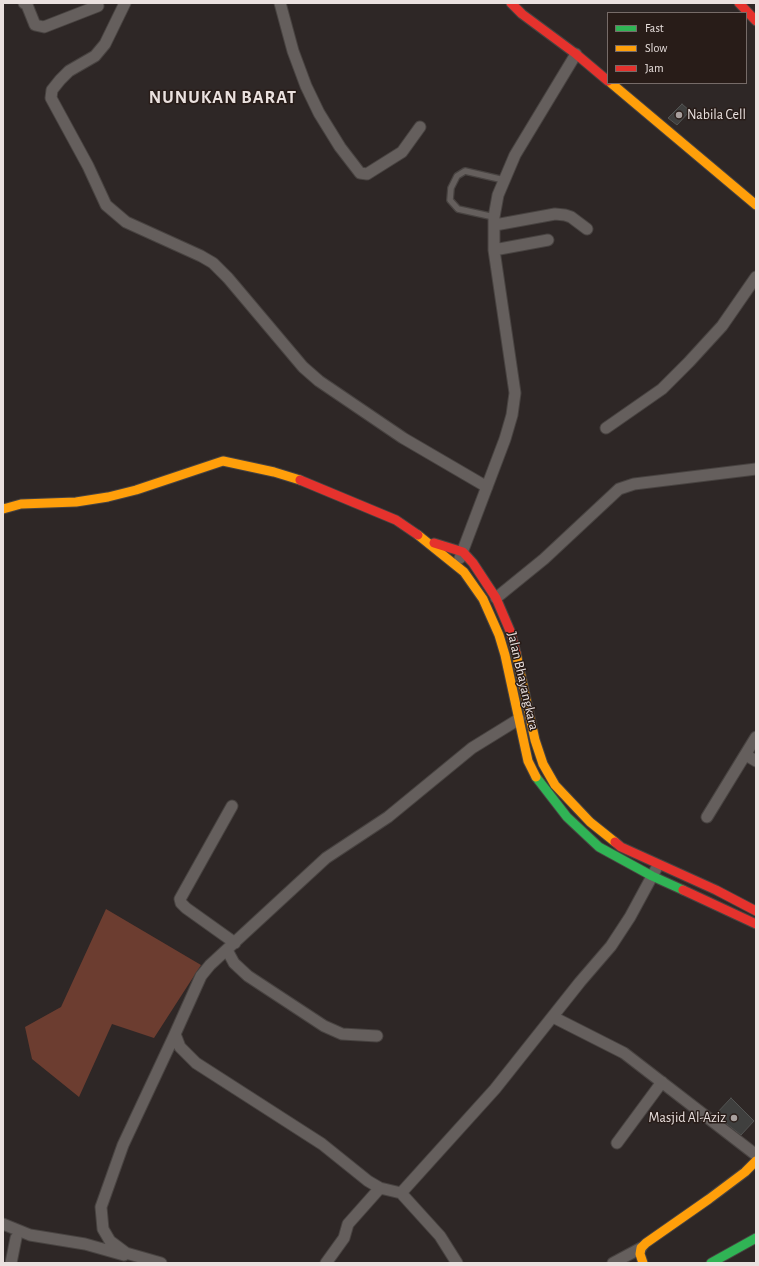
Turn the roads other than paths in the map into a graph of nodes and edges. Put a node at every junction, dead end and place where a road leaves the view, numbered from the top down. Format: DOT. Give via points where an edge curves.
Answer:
graph roads {
  1 [pos="125,3"];
  2 [pos="280,3"];
  3 [pos="512,3"];
  4 [pos="739,3"];
  5 [pos="26,4"];
  6 [pos="98,6"];
  7 [pos="756,21"];
  8 [pos="576,54"];
  9 [pos="607,80"];
  10 [pos="612,84"];
  11 [pos="420,127"];
  12 [pos="504,180"];
  13 [pos="756,205"];
  14 [pos="494,221"];
  15 [pos="587,229"];
  16 [pos="548,240"];
  17 [pos="494,250"];
  18 [pos="756,278"];
  19 [pos="606,428"];
  20 [pos="756,469"];
  21 [pos="487,487"];
  22 [pos="3,499"];
  23 [pos="21,504"];
  24 [pos="3,509"];
  25 [pos="427,541"];
  26 [pos="464,552"];
  27 [pos="456,565"];
  28 [pos="496,598"];
  29 [pos="519,719"];
  30 [pos="756,737"];
  31 [pos="746,755"];
  32 [pos="756,761"];
  33 [pos="232,806"];
  34 [pos="707,818"];
  35 [pos="658,865"];
  36 [pos="652,876"];
  37 [pos="756,911"];
  38 [pos="756,924"];
  39 [pos="231,947"];
  40 [pos="553,1017"];
  41 [pos="175,1034"];
  42 [pos="378,1036"];
  43 [pos="662,1082"];
  44 [pos="617,1143"];
  45 [pos="756,1155"];
  46 [pos="756,1161"];
  47 [pos="380,1188"];
  48 [pos="401,1193"];
  49 [pos="3,1224"];
  50 [pos="16,1238"];
  51 [pos="756,1238"];
  52 [pos="641,1248"];
  53 [pos="128,1258"];
  54 [pos="11,1263"];
  55 [pos="161,1263"];
  56 [pos="326,1263"];
  57 [pos="457,1263"];
  58 [pos="613,1263"];
  59 [pos="643,1263"];
  60 [pos="711,1263"];
  1 -- 21 [label="street" via="95,56 69,71 52,90 51,98 106,205 126,222 213,263 319,381 404,438"];
  2 -- 11 [label="street" via="306,86 340,147 360,173 367,174 402,152"];
  3 -- 8 [label="main road" via="522,14"];
  4 -- 7 [label="main road"];
  5 -- 6 [label="street" via="35,25 44,26"];
  8 -- 9 [label="main road"];
  8 -- 12 [label="street" via="515,155"];
  10 -- 13 [label="main road"];
  12 -- 14 [label="street" via="498,195"];
  12 -- 14 [label="lane" via="465,171 457,176 451,188 450,200 458,209"];
  14 -- 15 [label="street" via="555,214 570,216"];
  14 -- 17 [label="street"];
  16 -- 17 [label="street"];
  17 -- 21 [label="street" via="514,393 508,427"];
  18 -- 19 [label="street" via="722,326 662,389"];
  20 -- 28 [label="street" via="619,488 544,559"];
  21 -- 26 [label="street"];
  22 -- 23 [label="main road"];
  23 -- 24 [label="main road"];
  23 -- 25 [label="main road" via="76,502 108,497 223,462 274,472 308,483 396,520"];
  25 -- 26 [label="main road"];
  25 -- 27 [label="main road, Jalan Bhayangkara"];
  26 -- 27 [label="street"];
  26 -- 28 [label="main road, Jalan Bhayangkara"];
  27 -- 29 [label="main road, Jalan Bhayangkara" via="480,594 499,635"];
  28 -- 35 [label="main road, Jalan Bhayangkara" via="511,633 535,740 543,764 555,785 606,836 621,847"];
  29 -- 36 [label="main road, Jalan Bhayangkara" via="528,761 542,785 567,817 599,847"];
  29 -- 39 [label="street" via="472,748 388,817 334,852"];
  30 -- 31 [label="street"];
  31 -- 32 [label="street"];
  31 -- 34 [label="street"];
  33 -- 39 [label="street" via="180,899 186,908"];
  35 -- 36 [label="street"];
  35 -- 37 [label="main road, Jalan Bhayangkara" via="716,890"];
  36 -- 38 [label="main road, Jalan Bhayangkara"];
  36 -- 40 [label="street" via="611,946"];
  39 -- 41 [label="street" via="201,976"];
  39 -- 42 [label="street" via="234,963 248,976 324,1026 342,1034"];
  40 -- 43 [label="street" via="610,1045"];
  40 -- 48 [label="street" via="495,1089"];
  41 -- 47 [label="street" via="180,1047 196,1063 322,1144 356,1173"];
  41 -- 53 [label="street" via="123,1145 101,1207 101,1221 106,1234"];
  43 -- 44 [label="street"];
  43 -- 45 [label="street"];
  46 -- 52 [label="main road" via="745,1172"];
  47 -- 48 [label="street"];
  47 -- 56 [label="street" via="348,1224 344,1238"];
  48 -- 57 [label="street" via="440,1236"];
  49 -- 53 [label="street" via="30,1235 85,1244"];
  50 -- 54 [label="street"];
  51 -- 60 [label="main road"];
  52 -- 58 [label="street"];
  52 -- 59 [label="main road"];
  53 -- 55 [label="street"];
}
